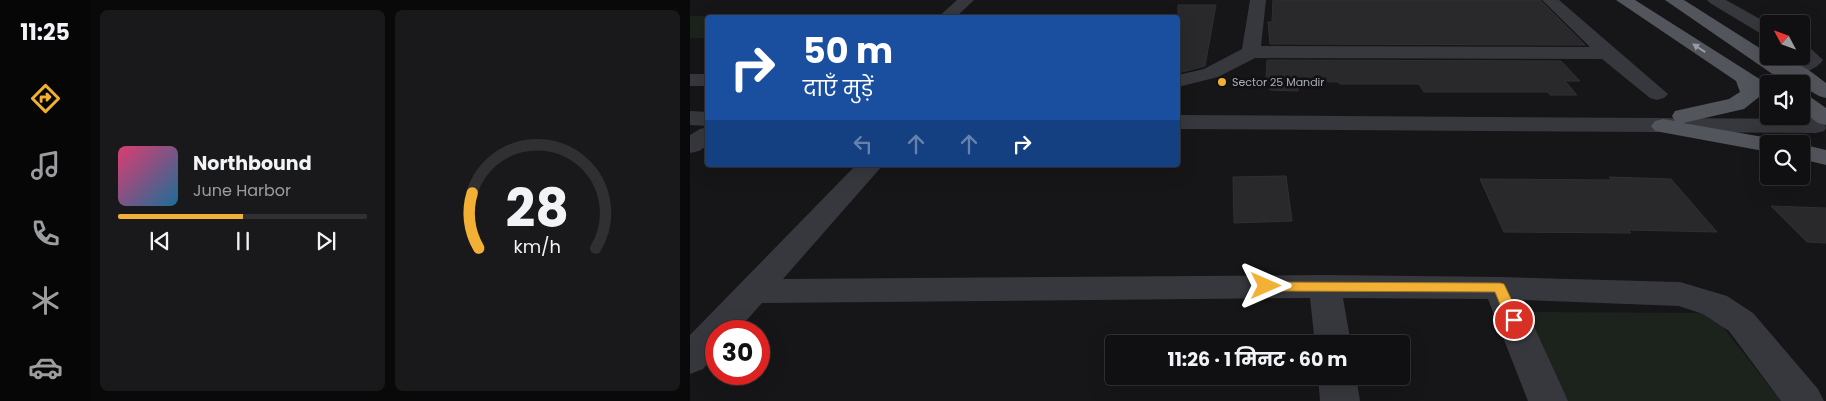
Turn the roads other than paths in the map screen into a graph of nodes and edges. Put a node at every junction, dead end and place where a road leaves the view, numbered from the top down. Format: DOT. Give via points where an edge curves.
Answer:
graph roads {
  1 [pos="966,0"];
  2 [pos="1258,0"];
  3 [pos="1550,0"];
  4 [pos="1624,0"];
  5 [pos="1639,0"];
  6 [pos="1652,0"];
  7 [pos="1673,0"];
  8 [pos="1690,0"];
  9 [pos="1715,0"];
  10 [pos="948,15"];
  11 [pos="1681,20"];
  12 [pos="1760,26"];
  13 [pos="1760,47"];
  14 [pos="1251,52"];
  15 [pos="1607,52"];
  16 [pos="1783,65"];
  17 [pos="1809,65"];
  18 [pos="1762,75"];
  19 [pos="1792,75"];
  20 [pos="1794,75"];
  21 [pos="1801,75"];
  22 [pos="1744,77"];
  23 [pos="690,80"];
  24 [pos="705,80"];
  25 [pos="1180,81"];
  26 [pos="1810,85"];
  27 [pos="1760,88"];
  28 [pos="1810,88"];
  29 [pos="1826,92"];
  30 [pos="1657,94"];
  31 [pos="1826,100"];
  32 [pos="690,109"];
  33 [pos="705,109"];
  34 [pos="1180,112"];
  35 [pos="1760,116"];
  36 [pos="690,118"];
  37 [pos="705,119"];
  38 [pos="1673,121"];
  39 [pos="1180,122"];
  40 [pos="1817,123"];
  41 [pos="705,136"];
  42 [pos="1760,143"];
  43 [pos="690,146"];
  44 [pos="1810,154"];
  45 [pos="1826,158"];
  46 [pos="868,167"];
  47 [pos="1325,286"];
  48 [pos="1500,288"];
  49 [pos="754,291"];
  50 [pos="1332,335"];
  51 [pos="690,359"];
  52 [pos="1338,385"];
  53 [pos="1340,401"];
  54 [pos="1548,401"];
  55 [pos="1804,401"];
  1 -- 10 [label="street"];
  2 -- 14 [label="street"];
  3 -- 15 [label="street"];
  22 -- 4 [label="main road, one-way"];
  5 -- 11 [label="main road"];
  6 -- 11 [label="main road"];
  7 -- 19 [label="main road"];
  8 -- 13 [label="main road"];
  9 -- 12 [label="street"];
  11 -- 18 [label="main road"];
  14 -- 15 [label="street"];
  14 -- 25 [label="street" via="1211,73"];
  15 -- 30 [label="street"];
  16 -- 20 [label="main road"];
  17 -- 21 [label="street"];
  22 -- 27 [label="main road"];
  22 -- 38 [label="main road" via="1751,94 1736,104"];
  23 -- 24 [label="street"];
  26 -- 29 [label="main road"];
  28 -- 31 [label="main road"];
  32 -- 33 [label="street"];
  34 -- 38 [label="street"];
  35 -- 38 [label="street"];
  36 -- 37 [label="street"];
  38 -- 39 [label="street"];
  38 -- 40 [label="street"];
  38 -- 42 [label="main road"];
  41 -- 43 [label="street"];
  44 -- 45 [label="main road"];
  46 -- 49 [label="street"];
  47 -- 48 [label="street"];
  47 -- 49 [label="street"];
  47 -- 50 [label="street"];
  48 -- 54 [label="street"];
  48 -- 55 [label="street" via="1680,294 1716,305 1740,322"];
  49 -- 51 [label="street"];
  52 -- 53 [label="street"];
}
